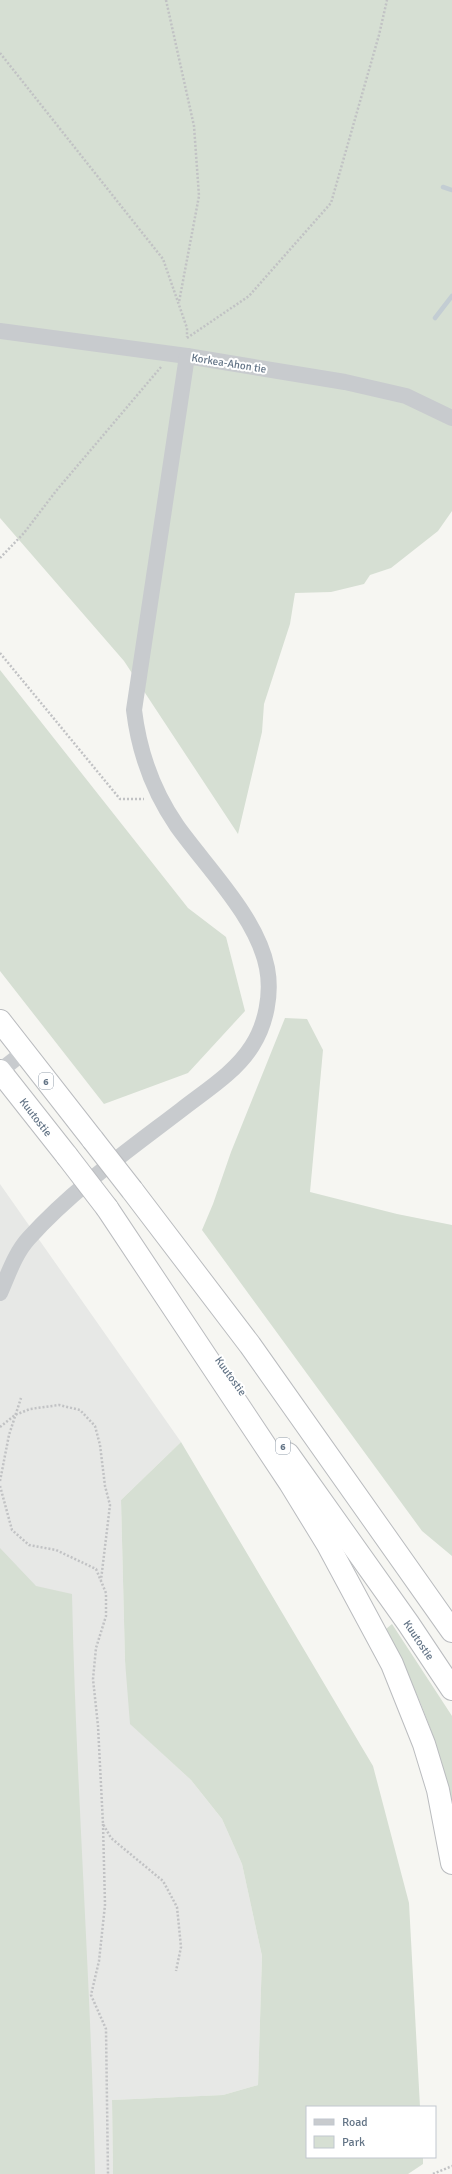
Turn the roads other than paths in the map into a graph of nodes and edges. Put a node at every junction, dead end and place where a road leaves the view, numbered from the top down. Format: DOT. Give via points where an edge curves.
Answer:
graph roads {
  1 [pos="0,331"];
  2 [pos="180,355"];
  3 [pos="452,418"];
  4 [pos="0,1022"];
  5 [pos="24,1052"];
  6 [pos="0,1071"];
  7 [pos="107,1208"];
  8 [pos="0,1293"];
  9 [pos="452,1631"];
  10 [pos="452,1689"];
  11 [pos="452,1863"];
  1 -- 2 [label="street, Korkea-Ahon tie"];
  2 -- 3 [label="street, Korkea-Ahon tie" via="345,382 406,396"];
  2 -- 8 [label="street" via="134,710 144,761 157,792 176,824 243,914 261,947 267,969 266,1012 253,1046 229,1072 70,1198 27,1239"];
  4 -- 5 [label="highway, 6"];
  5 -- 6 [label="street"];
  5 -- 9 [label="highway, 6, bridge" via="250,1345"];
  6 -- 7 [label="highway, Kuutostie / 6, bridge"];
  7 -- 10 [label="highway, Kuutostie / 6" via="277,1438"];
  7 -- 11 [label="highway" via="290,1483 328,1545 392,1664 424,1744 438,1790"];
}
